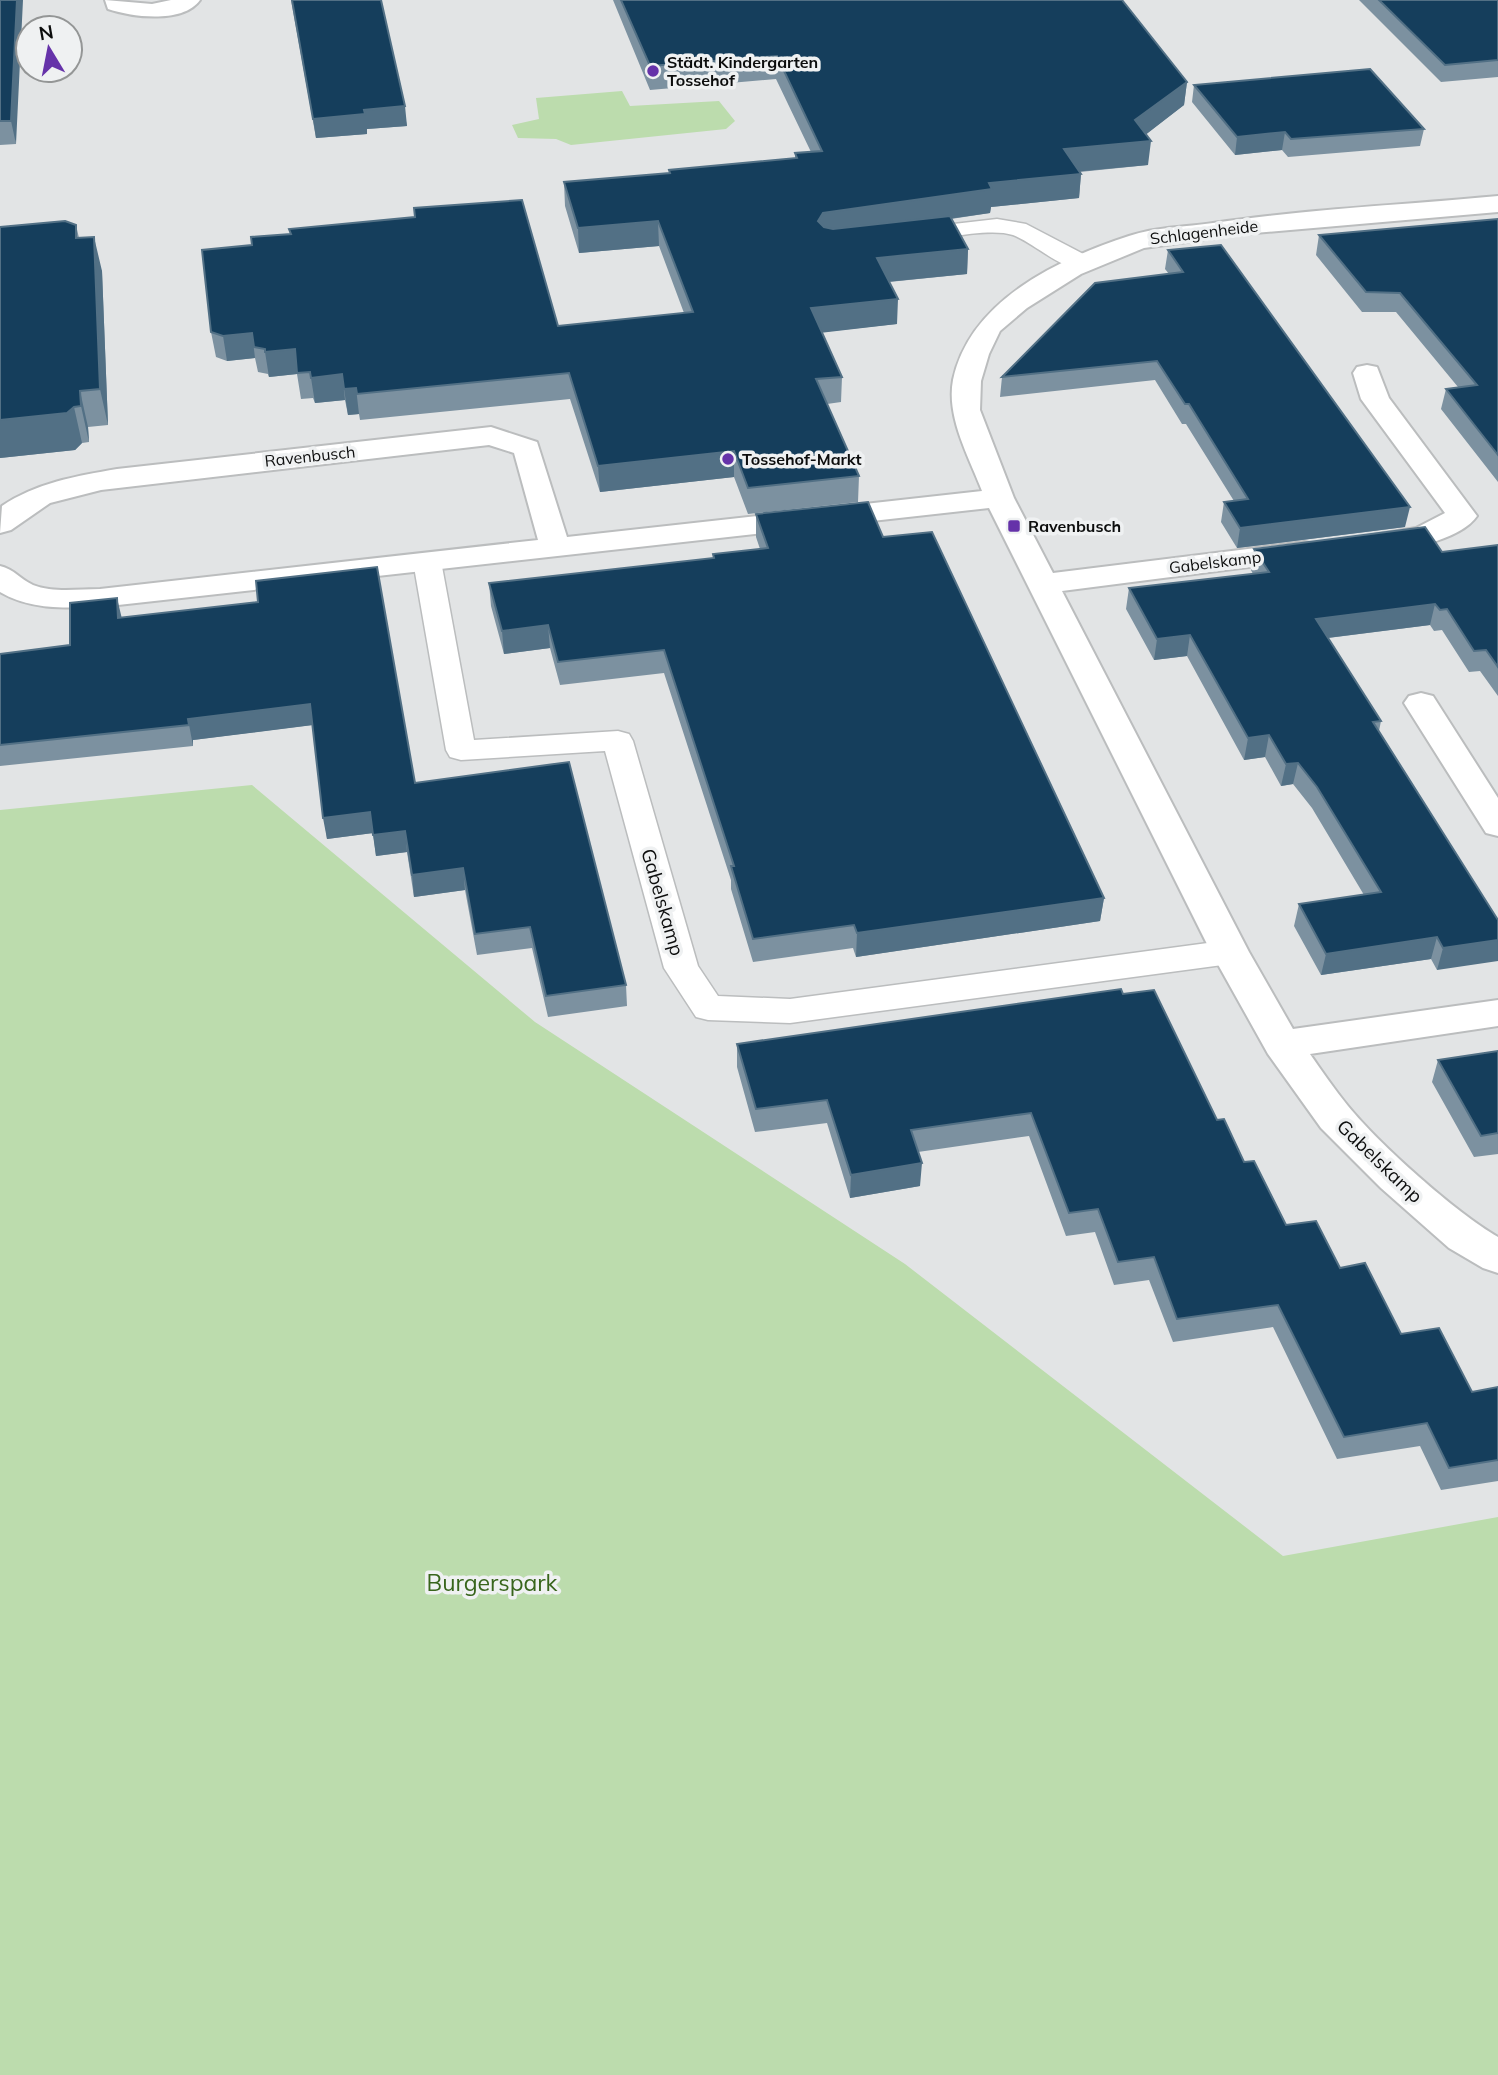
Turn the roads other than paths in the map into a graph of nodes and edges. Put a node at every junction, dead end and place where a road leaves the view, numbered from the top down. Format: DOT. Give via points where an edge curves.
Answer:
graph roads {
  1 [pos="116,0"];
  2 [pos="189,0"];
  3 [pos="1498,204"];
  4 [pos="883,239"];
  5 [pos="1083,263"];
  6 [pos="1367,373"];
  7 [pos="999,498"];
  8 [pos="0,524"];
  9 [pos="555,547"];
  10 [pos="427,561"];
  11 [pos="0,575"];
  12 [pos="1043,583"];
  13 [pos="1421,703"];
  14 [pos="1498,825"];
  15 [pos="1230,952"];
  16 [pos="1498,1013"];
  17 [pos="1282,1044"];
  18 [pos="1498,1257"];
  1 -- 2 [label="street" via="137,13 170,10"];
  3 -- 5 [label="street, Schlagenheide" via="1243,226 1139,241"];
  4 -- 5 [label="lane" via="997,226 1028,233"];
  5 -- 7 [label="street, Schlagenheide" via="1017,302 989,327 975,354 967,381 966,410"];
  6 -- 12 [label="street, Gabelskamp" via="1375,399 1462,516 1423,536"];
  7 -- 9 [label="street"];
  7 -- 12 [label="street, Gabelskamp"];
  8 -- 9 [label="street, Ravenbusch" via="16,507 60,489 117,478 491,436 527,448"];
  9 -- 10 [label="street"];
  10 -- 11 [label="street" via="100,598 44,598 8,586"];
  10 -- 15 [label="lane, Gabelskamp" via="461,750 618,741 681,968 708,1008 790,1011"];
  12 -- 15 [label="street, Gabelskamp"];
  13 -- 14 [label="street"];
  15 -- 17 [label="street, Gabelskamp"];
  16 -- 17 [label="street"];
  17 -- 18 [label="street, Gabelskamp" via="1335,1118 1464,1237"];
}
